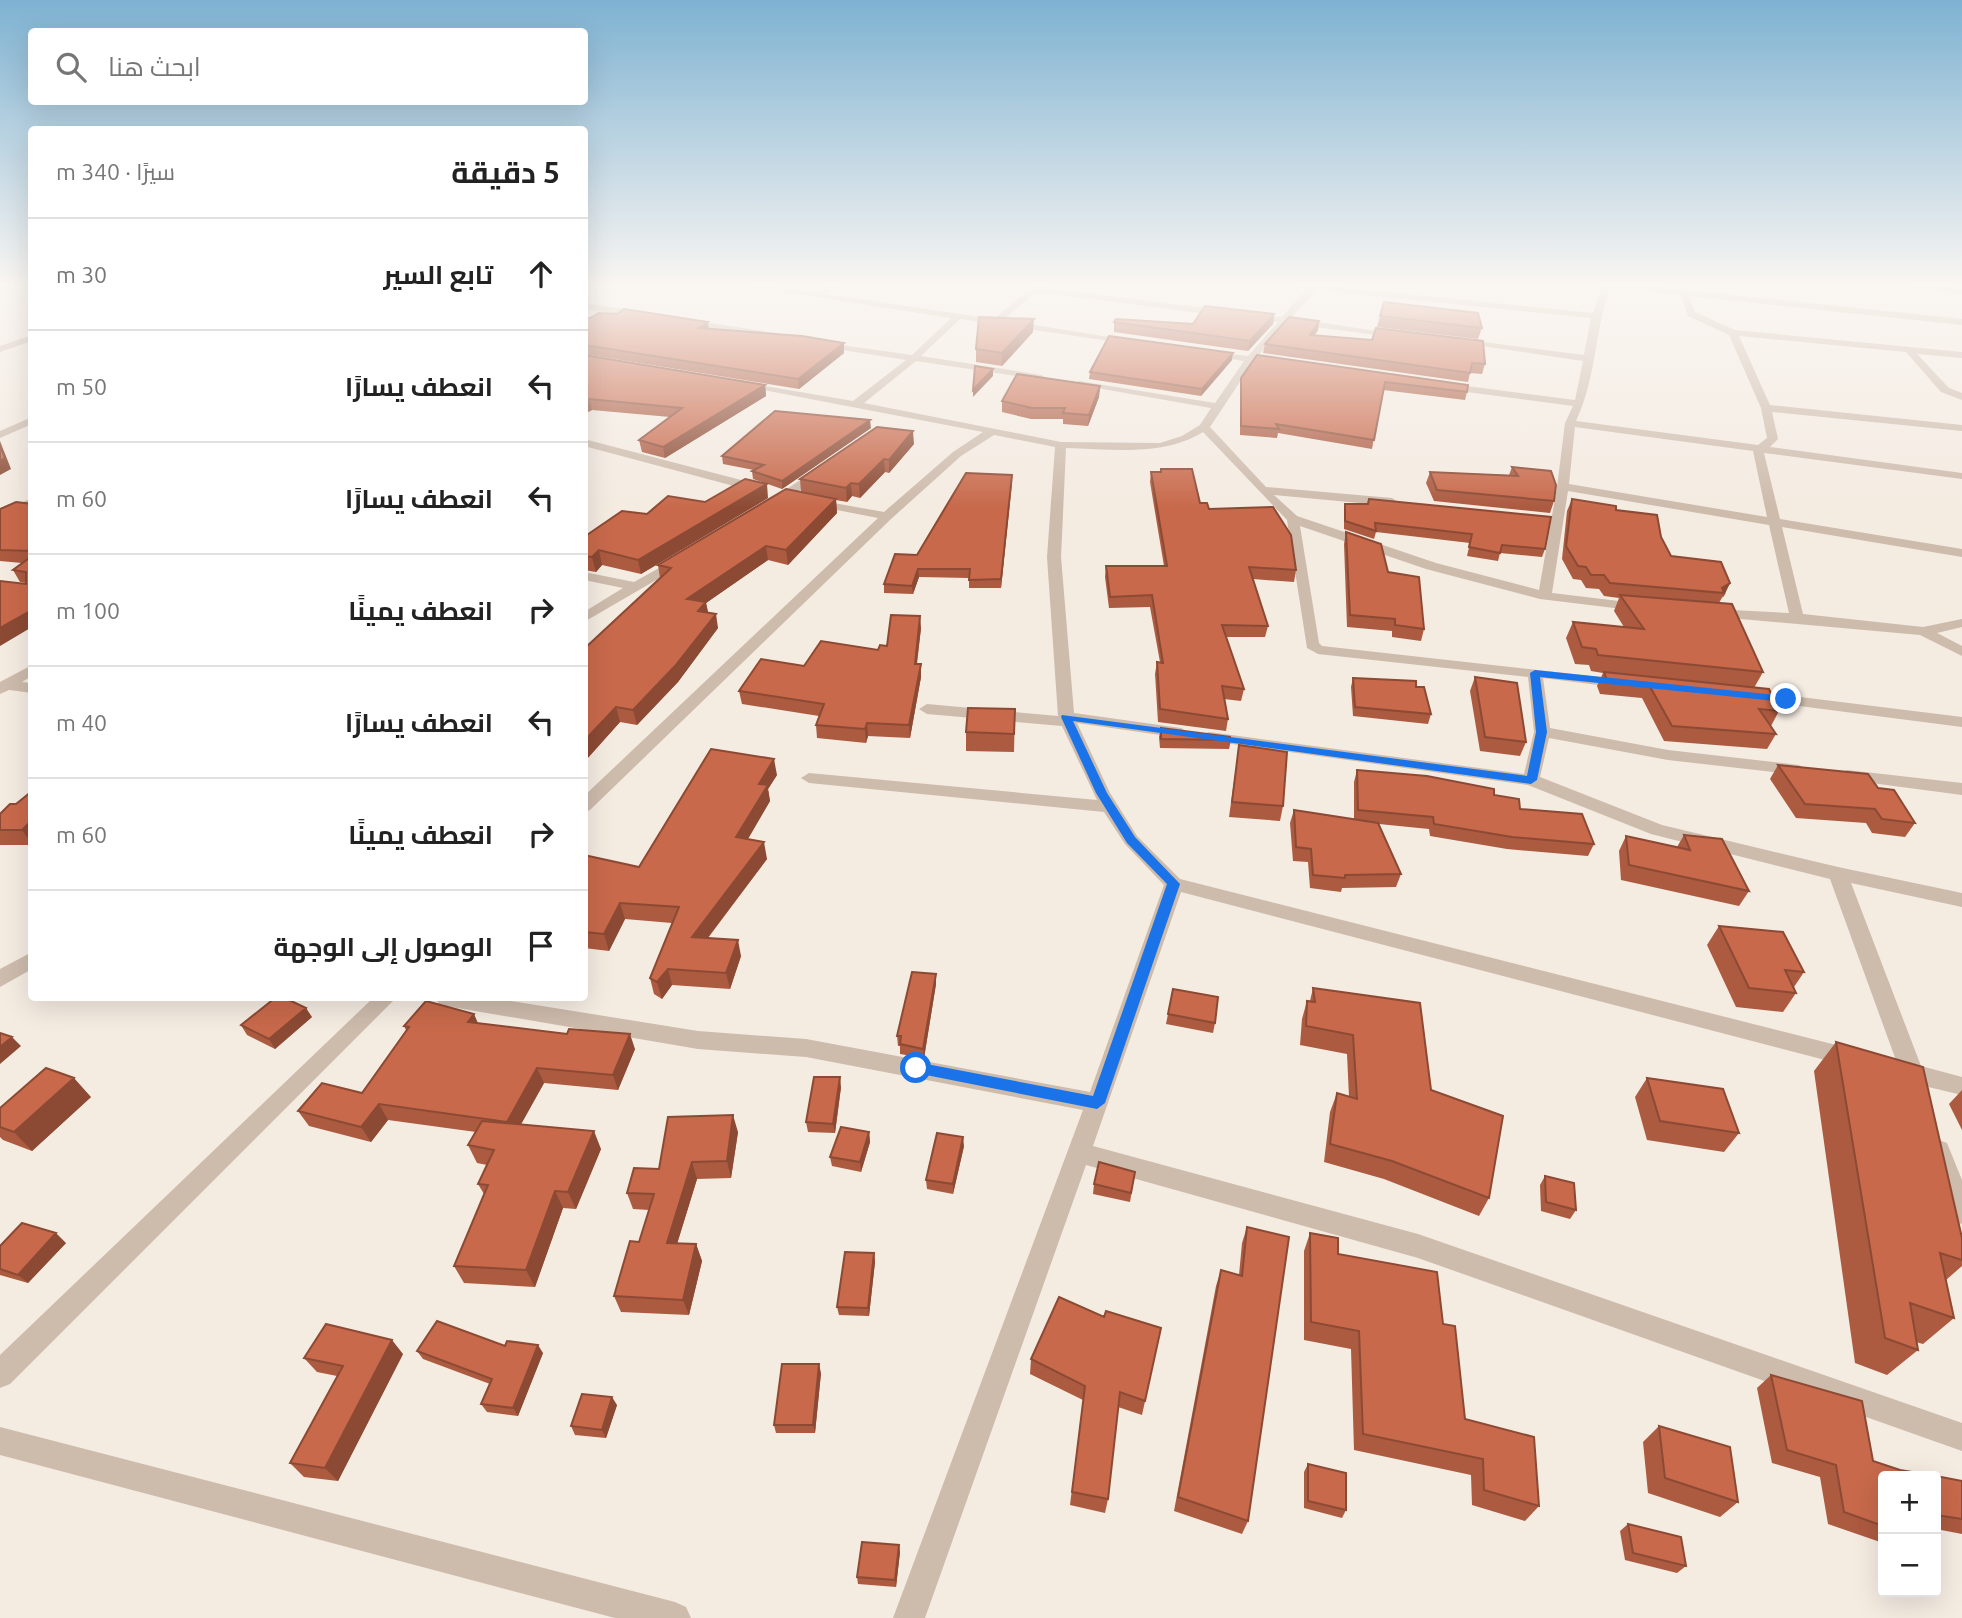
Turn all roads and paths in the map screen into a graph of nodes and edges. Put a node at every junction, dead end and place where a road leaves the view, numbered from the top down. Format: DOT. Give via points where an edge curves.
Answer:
graph roads {
  1 [pos="911,358"];
  2 [pos="914,358"];
  3 [pos="1240,358"];
  4 [pos="1577,358"];
  5 [pos="1744,358"];
  6 [pos="1916,358"];
  7 [pos="1250,359"];
  8 [pos="1589,359"];
  9 [pos="1291,364"];
  10 [pos="1051,380"];
  11 [pos="1065,382"];
  12 [pos="1428,383"];
  13 [pos="733,384"];
  14 [pos="1962,397"];
  15 [pos="1579,404"];
  16 [pos="855,405"];
  17 [pos="1217,406"];
  18 [pos="1766,408"];
  19 [pos="28,422"];
  20 [pos="1570,423"];
  21 [pos="1204,427"];
  22 [pos="1962,428"];
  23 [pos="990,432"];
  24 [pos="0,435"];
  25 [pos="588,443"];
  26 [pos="1061,445"];
  27 [pos="1758,450"];
  28 [pos="828,466"];
  29 [pos="1962,476"];
  30 [pos="1563,487"];
  31 [pos="1262,490"];
  32 [pos="785,496"];
  33 [pos="28,503"];
  34 [pos="1408,504"];
  35 [pos="762,510"];
  36 [pos="887,516"];
  37 [pos="0,518"];
  38 [pos="1293,519"];
  39 [pos="1542,519"];
  40 [pos="1556,520"];
  41 [pos="1774,522"];
  42 [pos="694,552"];
  43 [pos="1962,553"];
  44 [pos="588,577"];
  45 [pos="636,587"];
  46 [pos="1545,596"];
  47 [pos="1650,609"];
  48 [pos="1703,612"];
  49 [pos="588,616"];
  50 [pos="1797,618"];
  51 [pos="1962,623"];
  52 [pos="1923,631"];
  53 [pos="1962,652"];
  54 [pos="28,671"];
  55 [pos="1535,673"];
  56 [pos="1635,684"];
  57 [pos="3,687"];
  58 [pos="28,688"];
  59 [pos="1731,694"];
  60 [pos="927,709"];
  61 [pos="1067,720"];
  62 [pos="1962,722"];
  63 [pos="1542,732"];
  64 [pos="809,778"];
  65 [pos="1531,780"];
  66 [pos="1962,789"];
  67 [pos="588,802"];
  68 [pos="1110,807"];
  69 [pos="1838,874"];
  70 [pos="1174,884"];
  71 [pos="1962,900"];
  72 [pos="28,962"];
  73 [pos="0,979"];
  74 [pos="384,1001"];
  75 [pos="464,1001"];
  76 [pos="1912,1074"];
  77 [pos="1962,1086"];
  78 [pos="1921,1099"];
  79 [pos="1097,1103"];
  80 [pos="1930,1125"];
  81 [pos="1078,1153"];
  82 [pos="1962,1213"];
  83 [pos="0,1374"];
  84 [pos="1962,1437"];
  85 [pos="0,1441"];
  86 [pos="675,1618"];
  87 [pos="909,1618"];
  1 -- 2 [label="street"];
  2 -- 10 [label="street"];
  2 -- 16 [label="street"];
  3 -- 7 [label="street"];
  4 -- 8 [label="street"];
  5 -- 18 [label="street"];
  6 -- 14 [label="street" via="1945,390"];
  7 -- 9 [label="street"];
  7 -- 17 [label="street"];
  8 -- 15 [label="street"];
  11 -- 17 [label="street"];
  12 -- 15 [label="street"];
  13 -- 16 [label="street"];
  15 -- 20 [label="street"];
  16 -- 23 [label="street"];
  17 -- 21 [label="street"];
  18 -- 22 [label="street"];
  18 -- 27 [label="street" via="1773,439"];
  19 -- 24 [label="street"];
  20 -- 27 [label="street"];
  20 -- 30 [label="street"];
  21 -- 26 [label="street" via="1161,446"];
  21 -- 31 [label="street"];
  23 -- 26 [label="street"];
  23 -- 36 [label="street" via="957,454"];
  25 -- 32 [label="street"];
  26 -- 61 [label="street" via="1054,557"];
  27 -- 29 [label="street"];
  27 -- 41 [label="street"];
  28 -- 32 [label="street"];
  30 -- 40 [label="street"];
  30 -- 41 [label="street"];
  31 -- 34 [label="street"];
  31 -- 38 [label="street"];
  32 -- 35 [label="street"];
  32 -- 36 [label="street"];
  33 -- 37 [label="street"];
  36 -- 67 [label="street"];
  38 -- 46 [label="street" via="1431,566"];
  38 -- 55 [label="street" via="1312,645 1318,649"];
  39 -- 40 [label="street"];
  40 -- 46 [label="street"];
  41 -- 43 [label="street"];
  41 -- 50 [label="street"];
  42 -- 45 [label="street"];
  44 -- 45 [label="street"];
  45 -- 49 [label="street"];
  46 -- 47 [label="street"];
  48 -- 50 [label="street"];
  50 -- 52 [label="street"];
  51 -- 52 [label="street"];
  52 -- 53 [label="street"];
  54 -- 57 [label="street"];
  55 -- 56 [label="street"];
  55 -- 63 [label="street"];
  57 -- 58 [label="street"];
  59 -- 62 [label="street"];
  60 -- 61 [label="street"];
  61 -- 65 [label="street"];
  61 -- 68 [label="street"];
  63 -- 65 [label="street"];
  63 -- 66 [label="street" via="1668,755"];
  64 -- 68 [label="street"];
  65 -- 69 [label="street" via="1657,830"];
  68 -- 70 [label="street" via="1131,840"];
  69 -- 71 [label="street"];
  69 -- 76 [label="street"];
  70 -- 76 [label="street"];
  70 -- 79 [label="street"];
  72 -- 73 [label="street"];
  74 -- 83 [label="street"];
  75 -- 79 [label="street" via="698,1040 806,1048"];
  76 -- 77 [label="street"];
  76 -- 78 [label="street"];
  79 -- 81 [label="street"];
  80 -- 82 [label="street"];
  81 -- 84 [label="street" via="1418,1246"];
  81 -- 87 [label="street"];
  85 -- 86 [label="street"];
}
